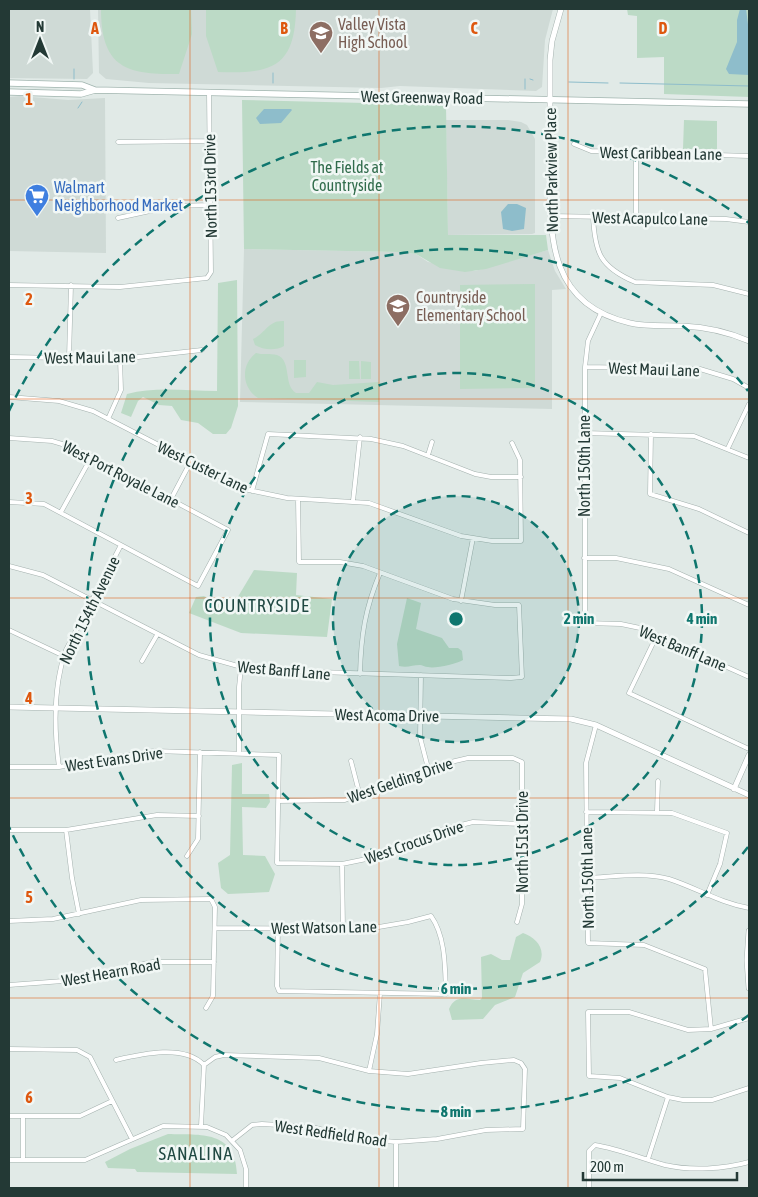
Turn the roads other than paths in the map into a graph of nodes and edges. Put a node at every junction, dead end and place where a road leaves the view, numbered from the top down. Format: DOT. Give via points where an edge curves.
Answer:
graph roads {
  1 [pos="561,9"];
  2 [pos="9,83"];
  3 [pos="95,90"];
  4 [pos="9,92"];
  5 [pos="209,93"];
  6 [pos="550,100"];
  7 [pos="749,104"];
  8 [pos="210,141"];
  9 [pos="118,142"];
  10 [pos="574,144"];
  11 [pos="636,152"];
  12 [pos="749,156"];
  13 [pos="210,205"];
  14 [pos="550,216"];
  15 [pos="592,217"];
  16 [pos="118,218"];
  17 [pos="636,218"];
  18 [pos="749,222"];
  19 [pos="9,285"];
  20 [pos="71,285"];
  21 [pos="749,294"];
  22 [pos="602,313"];
  23 [pos="749,341"];
  24 [pos="202,350"];
  25 [pos="9,357"];
  26 [pos="69,358"];
  27 [pos="120,359"];
  28 [pos="585,367"];
  29 [pos="749,388"];
  30 [pos="9,398"];
  31 [pos="749,404"];
  32 [pos="108,419"];
  33 [pos="584,433"];
  34 [pos="651,434"];
  35 [pos="360,437"];
  36 [pos="9,438"];
  37 [pos="432,442"];
  38 [pos="512,443"];
  39 [pos="728,448"];
  40 [pos="428,455"];
  41 [pos="92,456"];
  42 [pos="749,458"];
  43 [pos="190,463"];
  44 [pos="521,477"];
  45 [pos="252,491"];
  46 [pos="172,499"];
  47 [pos="298,499"];
  48 [pos="353,501"];
  49 [pos="9,502"];
  50 [pos="61,512"];
  51 [pos="749,533"];
  52 [pos="473,538"];
  53 [pos="121,545"];
  54 [pos="584,558"];
  55 [pos="9,566"];
  56 [pos="380,573"];
  57 [pos="92,600"];
  58 [pos="461,601"];
  59 [pos="749,605"];
  60 [pos="585,624"];
  61 [pos="9,630"];
  62 [pos="157,635"];
  63 [pos="657,635"];
  64 [pos="64,656"];
  65 [pos="142,661"];
  66 [pos="241,668"];
  67 [pos="360,674"];
  68 [pos="421,675"];
  69 [pos="749,677"];
  70 [pos="9,707"];
  71 [pos="56,708"];
  72 [pos="239,711"];
  73 [pos="420,716"];
  74 [pos="596,725"];
  75 [pos="749,749"];
  76 [pos="200,752"];
  77 [pos="239,753"];
  78 [pos="749,755"];
  79 [pos="351,761"];
  80 [pos="522,762"];
  81 [pos="9,767"];
  82 [pos="59,767"];
  83 [pos="428,768"];
  84 [pos="658,781"];
  85 [pos="734,789"];
  86 [pos="749,795"];
  87 [pos="360,796"];
  88 [pos="278,801"];
  89 [pos="657,811"];
  90 [pos="586,812"];
  91 [pos="198,816"];
  92 [pos="522,824"];
  93 [pos="9,830"];
  94 [pos="66,830"];
  95 [pos="187,856"];
  96 [pos="342,864"];
  97 [pos="587,878"];
  98 [pos="707,895"];
  99 [pos="749,908"];
  100 [pos="80,914"];
  101 [pos="9,921"];
  102 [pos="517,922"];
  103 [pos="278,927"];
  104 [pos="214,928"];
  105 [pos="343,929"];
  106 [pos="749,932"];
  107 [pos="214,962"];
  108 [pos="9,985"];
  109 [pos="749,988"];
  110 [pos="380,993"];
  111 [pos="206,1008"];
  112 [pos="749,1018"];
  113 [pos="711,1029"];
  114 [pos="9,1049"];
  115 [pos="116,1060"];
  116 [pos="204,1065"];
  117 [pos="369,1071"];
  118 [pos="749,1088"];
  119 [pos="668,1097"];
  120 [pos="112,1101"];
  121 [pos="9,1116"];
  122 [pos="23,1116"];
  123 [pos="201,1126"];
  124 [pos="132,1139"];
  125 [pos="233,1140"];
  126 [pos="396,1142"];
  127 [pos="648,1159"];
  128 [pos="9,1160"];
  129 [pos="23,1160"];
  130 [pos="749,1162"];
  131 [pos="246,1188"];
  132 [pos="396,1188"];
  133 [pos="589,1188"];
  1 -- 6 [label="street, North Parkview Place" via="552,42"];
  2 -- 3 [label="main road, West Greenway Road" via="82,84"];
  3 -- 4 [label="main road, West Greenway Road" via="81,94"];
  3 -- 5 [label="main road, West Greenway Road"];
  5 -- 6 [label="main road, West Greenway Road"];
  5 -- 8 [label="street, North 153rd Drive"];
  6 -- 7 [label="main road, West Greenway Road"];
  6 -- 14 [label="street, North Parkview Place"];
  8 -- 9 [label="street"];
  8 -- 13 [label="street, North 153rd Drive"];
  10 -- 11 [label="street, West Caribbean Lane" via="591,151"];
  11 -- 12 [label="street, West Caribbean Lane"];
  11 -- 17 [label="street"];
  13 -- 16 [label="street" via="173,206"];
  13 -- 20 [label="street, North 153rd Drive" via="211,272 207,278 120,287"];
  14 -- 15 [label="street, West Acapulco Lane"];
  14 -- 22 [label="street, North Parkview Place" via="552,242 562,271 577,293"];
  15 -- 17 [label="street, West Acapulco Lane"];
  15 -- 21 [label="street" via="594,244 601,257 622,276 635,282 727,286"];
  17 -- 18 [label="street, West Acapulco Lane"];
  19 -- 20 [label="street"];
  20 -- 26 [label="street"];
  22 -- 23 [label="street, North Parkview Place" via="636,325 705,328"];
  22 -- 28 [label="street, North 150th Lane" via="588,340"];
  24 -- 27 [label="street, West Maui Lane"];
  25 -- 26 [label="street, West Maui Lane"];
  26 -- 27 [label="street, West Maui Lane"];
  27 -- 32 [label="street" via="120,390"];
  28 -- 29 [label="street, West Maui Lane" via="700,369 733,379"];
  28 -- 33 [label="street, North 150th Lane"];
  30 -- 32 [label="street, West Custer Lane" via="69,403"];
  31 -- 39 [label="street"];
  32 -- 43 [label="street, West Custer Lane"];
  33 -- 34 [label="street"];
  33 -- 54 [label="street, North 150th Lane"];
  34 -- 39 [label="street" via="694,436"];
  34 -- 51 [label="street" via="650,494 699,509"];
  35 -- 40 [label="street"];
  35 -- 45 [label="street" via="268,434"];
  35 -- 48 [label="street"];
  36 -- 41 [label="street, West Port Royale Lane" via="52,441"];
  37 -- 40 [label="street"];
  38 -- 44 [label="street" via="520,460"];
  39 -- 42 [label="street"];
  40 -- 44 [label="street" via="475,474"];
  41 -- 46 [label="street, West Port Royale Lane"];
  41 -- 50 [label="street"];
  43 -- 45 [label="street, West Custer Lane" via="237,487"];
  43 -- 46 [label="street"];
  44 -- 52 [label="street, West Custer Lane" via="521,541"];
  45 -- 47 [label="street, West Custer Lane"];
  46 -- 53 [label="street, West Port Royale Lane" via="228,530 198,586"];
  47 -- 48 [label="street, West Custer Lane"];
  47 -- 56 [label="street" via="299,562 340,562"];
  48 -- 52 [label="street, West Custer Lane" via="386,508"];
  49 -- 50 [label="street" via="44,504"];
  50 -- 53 [label="street"];
  52 -- 58 [label="street"];
  53 -- 57 [label="street, North 154th Avenue"];
  54 -- 59 [label="street" via="616,558 669,569"];
  54 -- 60 [label="street, North 150th Lane"];
  55 -- 57 [label="street, West Banff Lane" via="43,575"];
  56 -- 58 [label="street"];
  56 -- 67 [label="street" via="370,597 361,635"];
  57 -- 62 [label="street, West Banff Lane"];
  57 -- 64 [label="street, North 154th Avenue"];
  58 -- 68 [label="street, West Banff Lane" via="519,605 522,677"];
  60 -- 63 [label="street, West Banff Lane" via="622,624"];
  61 -- 64 [label="street"];
  62 -- 65 [label="street"];
  62 -- 66 [label="street, West Banff Lane" via="199,655"];
  63 -- 69 [label="street, West Banff Lane"];
  63 -- 75 [label="street" via="629,693"];
  64 -- 71 [label="street, North 154th Avenue" via="58,676"];
  66 -- 67 [label="street, West Banff Lane"];
  66 -- 72 [label="street"];
  67 -- 68 [label="street, West Banff Lane"];
  68 -- 73 [label="street"];
  70 -- 71 [label="street, West Acoma Drive"];
  71 -- 72 [label="street, West Acoma Drive"];
  71 -- 82 [label="street, North 154th Avenue"];
  72 -- 73 [label="street, West Acoma Drive"];
  72 -- 77 [label="street"];
  73 -- 74 [label="street, West Acoma Drive" via="571,719"];
  73 -- 83 [label="street" via="421,742"];
  74 -- 85 [label="street, West Acoma Drive"];
  74 -- 90 [label="street, North 150th Lane" via="587,754"];
  76 -- 77 [label="street, West Evans Drive"];
  76 -- 82 [label="street, West Evans Drive" via="154,751"];
  76 -- 91 [label="street"];
  77 -- 88 [label="street, West Evans Drive" via="279,755"];
  78 -- 85 [label="street"];
  79 -- 87 [label="street"];
  80 -- 83 [label="street, West Gelding Drive" via="513,758 468,758"];
  80 -- 92 [label="street, North 151st Drive"];
  81 -- 82 [label="street, West Evans Drive"];
  83 -- 87 [label="street, West Gelding Drive"];
  84 -- 89 [label="street"];
  85 -- 86 [label="street, West Acoma Drive"];
  87 -- 88 [label="street, West Gelding Drive" via="345,800"];
  88 -- 96 [label="street, West Crocus Drive" via="277,863"];
  89 -- 90 [label="street"];
  89 -- 98 [label="street" via="689,817 727,833 720,864"];
  90 -- 97 [label="street, North 150th Lane"];
  91 -- 94 [label="street" via="156,815"];
  91 -- 95 [label="street" via="198,839"];
  92 -- 96 [label="street, West Crocus Drive" via="473,822 437,831 376,858"];
  92 -- 102 [label="street, North 151st Drive" via="522,904"];
  93 -- 94 [label="street"];
  94 -- 100 [label="street"];
  96 -- 105 [label="street"];
  97 -- 98 [label="street" via="644,876 668,879"];
  97 -- 113 [label="street, North 150th Lane" via="588,943 644,945 706,969"];
  98 -- 99 [label="street" via="729,905"];
  100 -- 101 [label="street"];
  100 -- 104 [label="street" via="141,900 211,899 215,904"];
  103 -- 104 [label="street, West Watson Lane"];
  103 -- 105 [label="street, West Watson Lane"];
  103 -- 110 [label="street" via="279,991"];
  104 -- 107 [label="street"];
  105 -- 110 [label="street, West Watson Lane" via="367,929 431,916 436,922 443,950 446,994"];
  106 -- 109 [label="street"];
  107 -- 108 [label="street, West Hearn Road" via="153,962 63,981"];
  107 -- 111 [label="street" via="213,996"];
  110 -- 117 [label="street" via="377,1034"];
  112 -- 113 [label="street"];
  113 -- 119 [label="street" via="688,1030 629,1012 588,1012 589,1076 620,1078"];
  114 -- 120 [label="street" via="77,1050 83,1053 90,1057"];
  115 -- 116 [label="street" via="155,1053 191,1055"];
  116 -- 117 [label="street" via="224,1055 319,1058"];
  116 -- 123 [label="street"];
  117 -- 126 [label="street, West Redfield Road" via="408,1074 514,1060 525,1068 523,1129 486,1130"];
  118 -- 119 [label="street" via="712,1100"];
  119 -- 127 [label="street"];
  120 -- 122 [label="street" via="80,1116"];
  120 -- 124 [label="street"];
  121 -- 122 [label="street"];
  122 -- 129 [label="street"];
  123 -- 124 [label="street" via="164,1126"];
  123 -- 125 [label="street" via="219,1131"];
  124 -- 129 [label="street" via="85,1160"];
  125 -- 126 [label="street, West Redfield Road" via="252,1125 262,1124 302,1126 355,1138"];
  125 -- 131 [label="street" via="244,1158"];
  126 -- 132 [label="street"];
  127 -- 130 [label="street" via="666,1165 717,1168"];
  127 -- 133 [label="street" via="613,1148 592,1146 589,1150"];
  128 -- 129 [label="street"];
}
